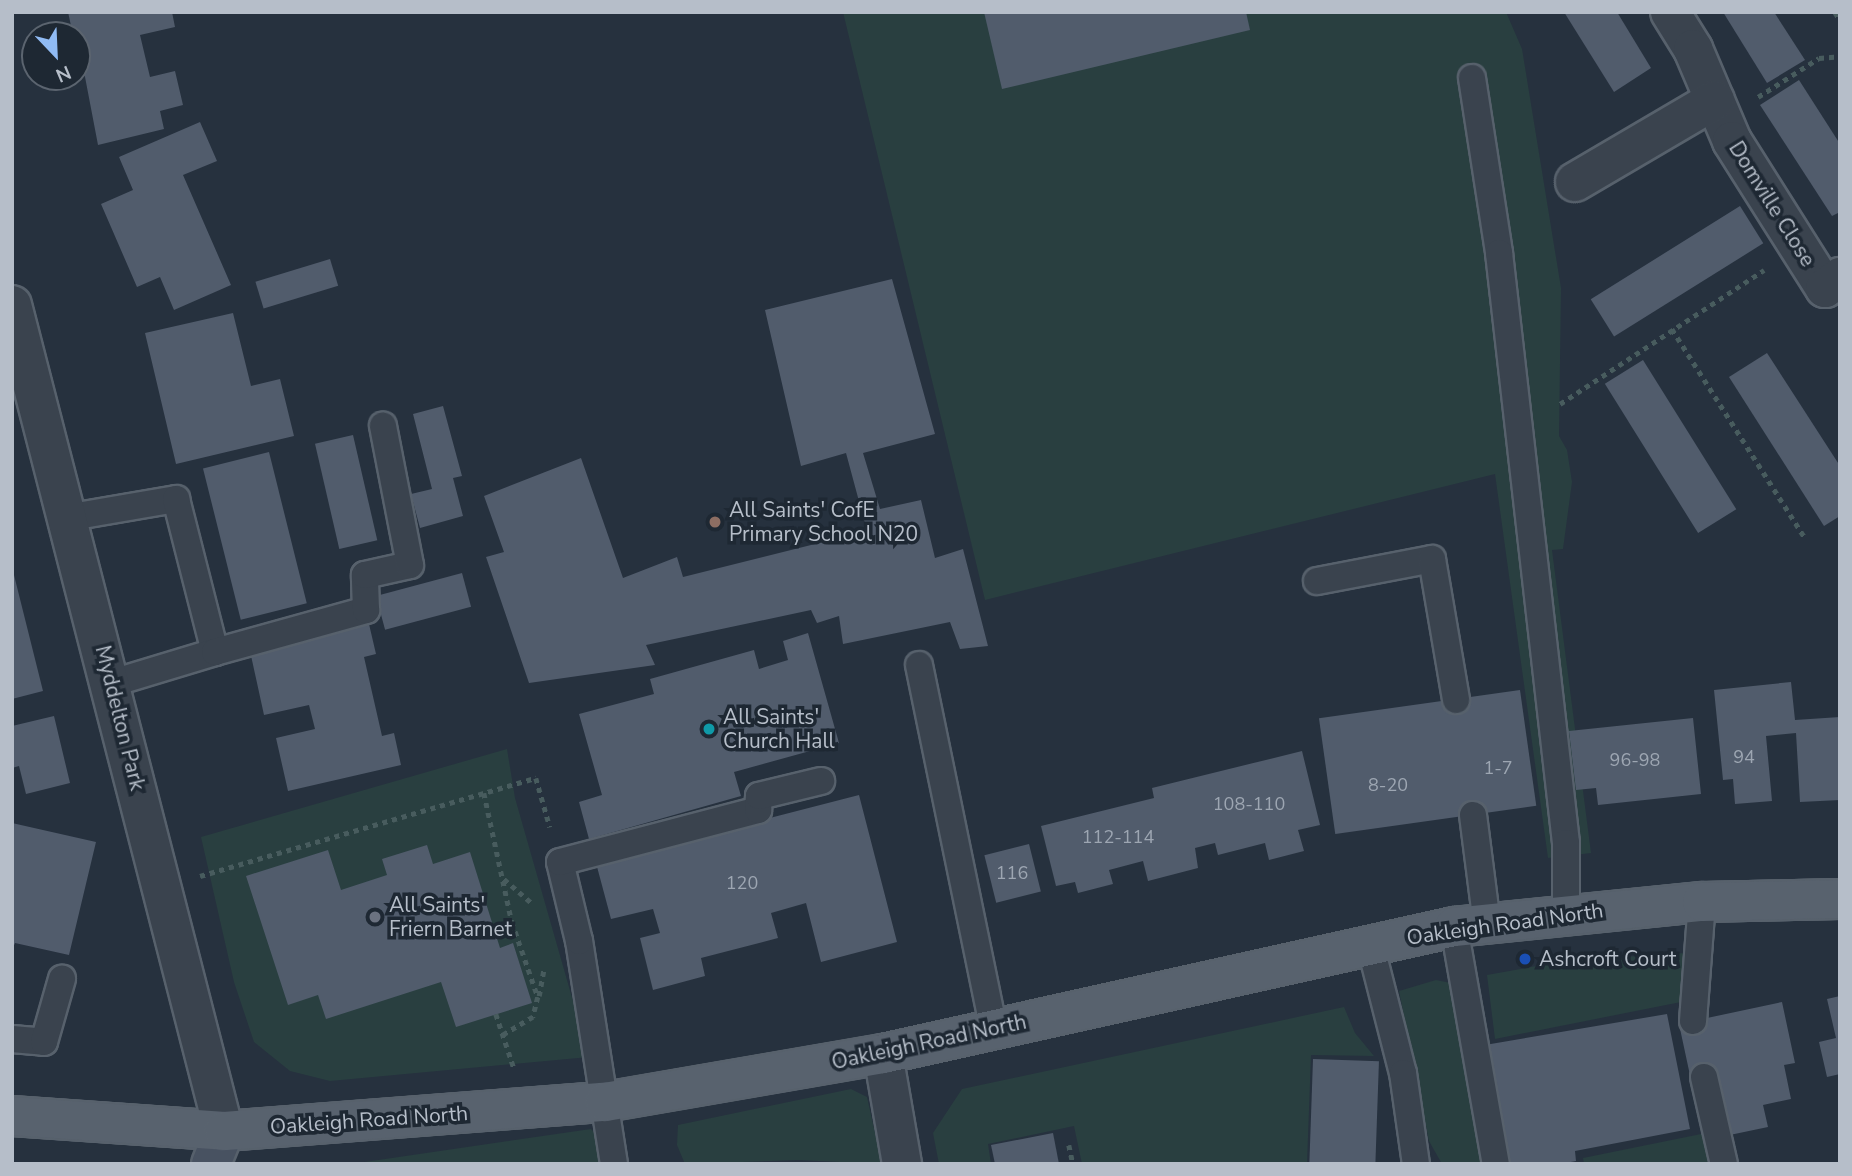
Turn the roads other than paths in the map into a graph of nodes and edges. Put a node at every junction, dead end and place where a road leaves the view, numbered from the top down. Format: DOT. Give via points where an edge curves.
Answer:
graph roads {
  1 [pos="1670,12"];
  2 [pos="1472,78"];
  3 [pos="1718,110"];
  4 [pos="1575,183"];
  5 [pos="1840,276"];
  6 [pos="12,305"];
  7 [pos="383,426"];
  8 [pos="65,518"];
  9 [pos="1317,581"];
  10 [pos="215,652"];
  11 [pos="919,665"];
  12 [pos="112,683"];
  13 [pos="1456,700"];
  14 [pos="821,781"];
  15 [pos="1473,815"];
  16 [pos="1840,899"];
  17 [pos="1702,902"];
  18 [pos="1566,914"];
  19 [pos="1471,926"];
  20 [pos="1370,944"];
  21 [pos="62,979"];
  22 [pos="1693,1021"];
  23 [pos="994,1029"];
  24 [pos="12,1039"];
  25 [pos="883,1055"];
  26 [pos="1704,1077"];
  27 [pos="605,1102"];
  28 [pos="12,1116"];
  29 [pos="217,1148"];
  30 [pos="614,1164"];
  31 [pos="902,1164"];
  32 [pos="1416,1164"];
  33 [pos="1496,1164"];
  34 [pos="1724,1164"];
  1 -- 3 [label="street, Domville Close"];
  2 -- 18 [label="lane" via="1499,253 1566,843"];
  3 -- 4 [label="street"];
  3 -- 5 [label="street, Domville Close" via="1825,288"];
  6 -- 8 [label="street, Myddelton Park"];
  7 -- 10 [label="lane" via="410,565 365,575 366,610"];
  8 -- 10 [label="lane" via="176,499"];
  8 -- 12 [label="street, Myddelton Park"];
  9 -- 13 [label="lane" via="1432,559"];
  10 -- 12 [label="lane"];
  11 -- 23 [label="lane"];
  12 -- 29 [label="street, Myddelton Park" via="163,887"];
  14 -- 27 [label="lane" via="759,796 758,810 560,862 579,941"];
  15 -- 19 [label="lane"];
  16 -- 17 [label="main road, Oakleigh Road North"];
  17 -- 18 [label="main road, Oakleigh Road North"];
  17 -- 22 [label="lane"];
  18 -- 19 [label="main road, Oakleigh Road North"];
  19 -- 20 [label="main road, Oakleigh Road North"];
  19 -- 33 [label="lane"];
  20 -- 23 [label="main road, Oakleigh Road North"];
  20 -- 32 [label="lane" via="1403,1073"];
  21 -- 24 [label="lane" via="44,1042"];
  23 -- 25 [label="main road, Oakleigh Road North"];
  25 -- 27 [label="main road, Oakleigh Road North"];
  25 -- 31 [label="street"];
  26 -- 34 [label="lane"];
  27 -- 29 [label="main road, Oakleigh Road North"];
  27 -- 30 [label="lane"];
  28 -- 29 [label="main road, Oakleigh Road North"];
}
